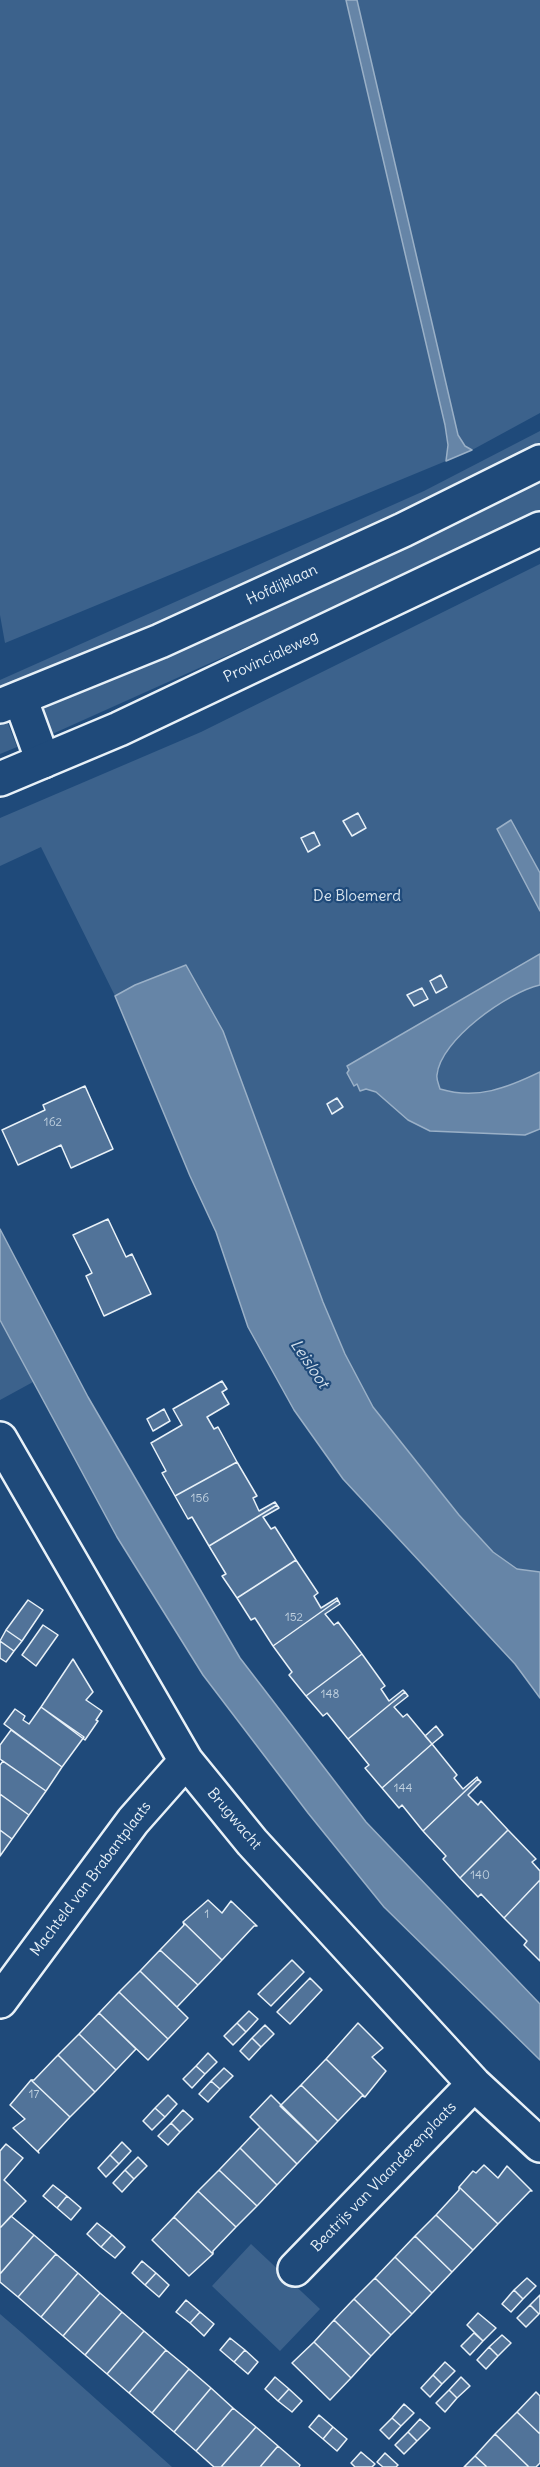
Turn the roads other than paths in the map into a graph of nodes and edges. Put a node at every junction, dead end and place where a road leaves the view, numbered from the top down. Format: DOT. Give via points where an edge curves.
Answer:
graph roads {
  1 [pos="540,462"];
  2 [pos="540,530"];
  3 [pos="10,702"];
  4 [pos="43,761"];
  5 [pos="0,779"];
  6 [pos="0,1439"];
  7 [pos="186,1761"];
  8 [pos="0,2001"];
  9 [pos="474,2084"];
  10 [pos="540,2145"];
  11 [pos="295,2269"];
  1 -- 3 [label="street, Hofdijklaan" via="403,530"];
  2 -- 4 [label="street, Provincialeweg" via="119,729"];
  3 -- 4 [label="street, Hofdijklaan"];
  4 -- 5 [label="street, Provincialeweg"];
  6 -- 7 [label="street, Brugwacht"];
  7 -- 8 [label="street, Machteld van Brabantplaats" via="133,1821"];
  7 -- 9 [label="street, Brugwacht" via="252,1842"];
  9 -- 10 [label="street, Brugwacht"];
  9 -- 11 [label="street, Beatrijs van Vlaanderenplaats"];
}
